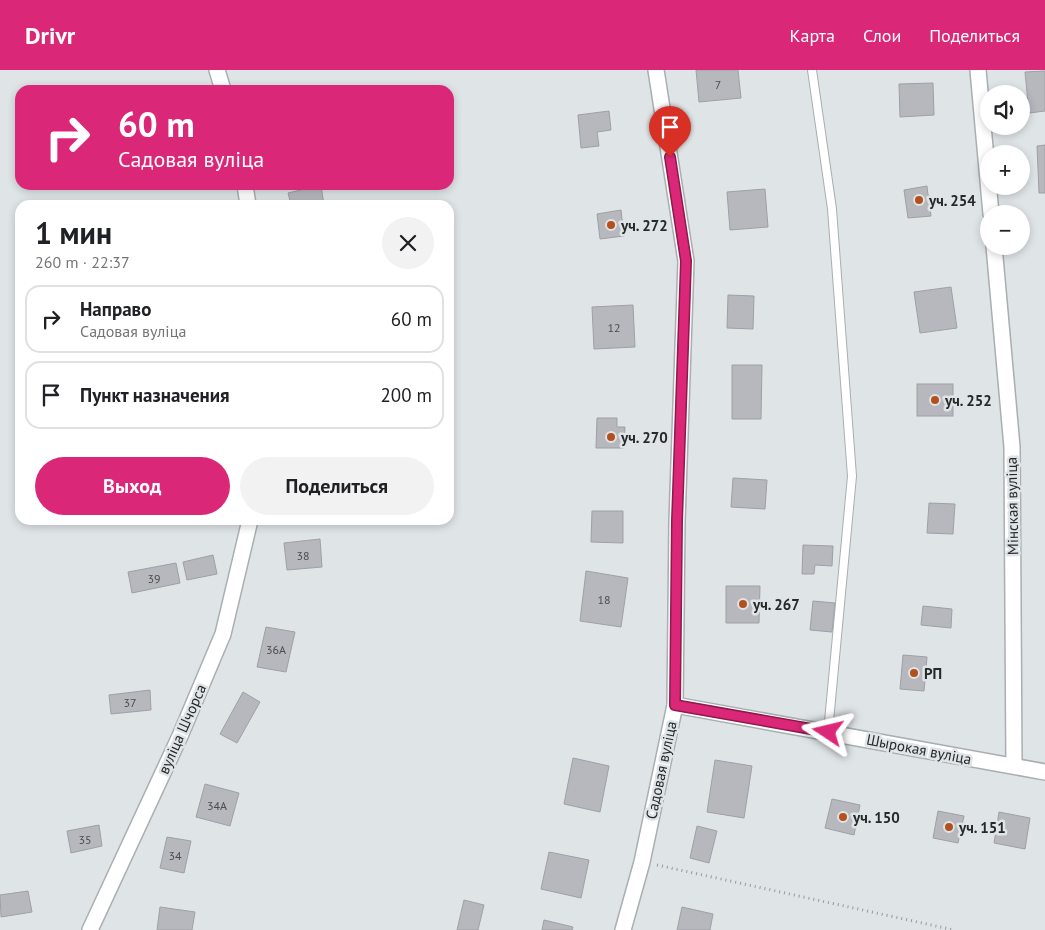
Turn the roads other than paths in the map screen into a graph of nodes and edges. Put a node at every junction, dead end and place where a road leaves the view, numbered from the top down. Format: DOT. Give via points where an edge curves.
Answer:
graph roads {
  1 [pos="217,70"];
  2 [pos="656,70"];
  3 [pos="812,70"];
  4 [pos="978,70"];
  5 [pos="222,85"];
  6 [pos="990,205"];
  7 [pos="995,255"];
  8 [pos="249,525"];
  9 [pos="675,705"];
  10 [pos="828,732"];
  11 [pos="1014,766"];
  12 [pos="1045,772"];
  13 [pos="90,930"];
  14 [pos="623,930"];
  1 -- 5 [label="street"];
  2 -- 9 [label="street, Садовая вуліца" via="686,261 677,521"];
  3 -- 10 [label="lane" via="832,209 852,476"];
  4 -- 6 [label="street"];
  7 -- 11 [label="street, Мінская вуліца" via="1012,447"];
  8 -- 13 [label="street, вуліца Шчорса" via="222,634 180,736"];
  9 -- 10 [label="street, Шырокая вуліца"];
  9 -- 14 [label="street, Садовая вуліца" via="642,862"];
  10 -- 11 [label="street, Шырокая вуліца"];
  11 -- 12 [label="street, Шырокая вуліца"];
}
